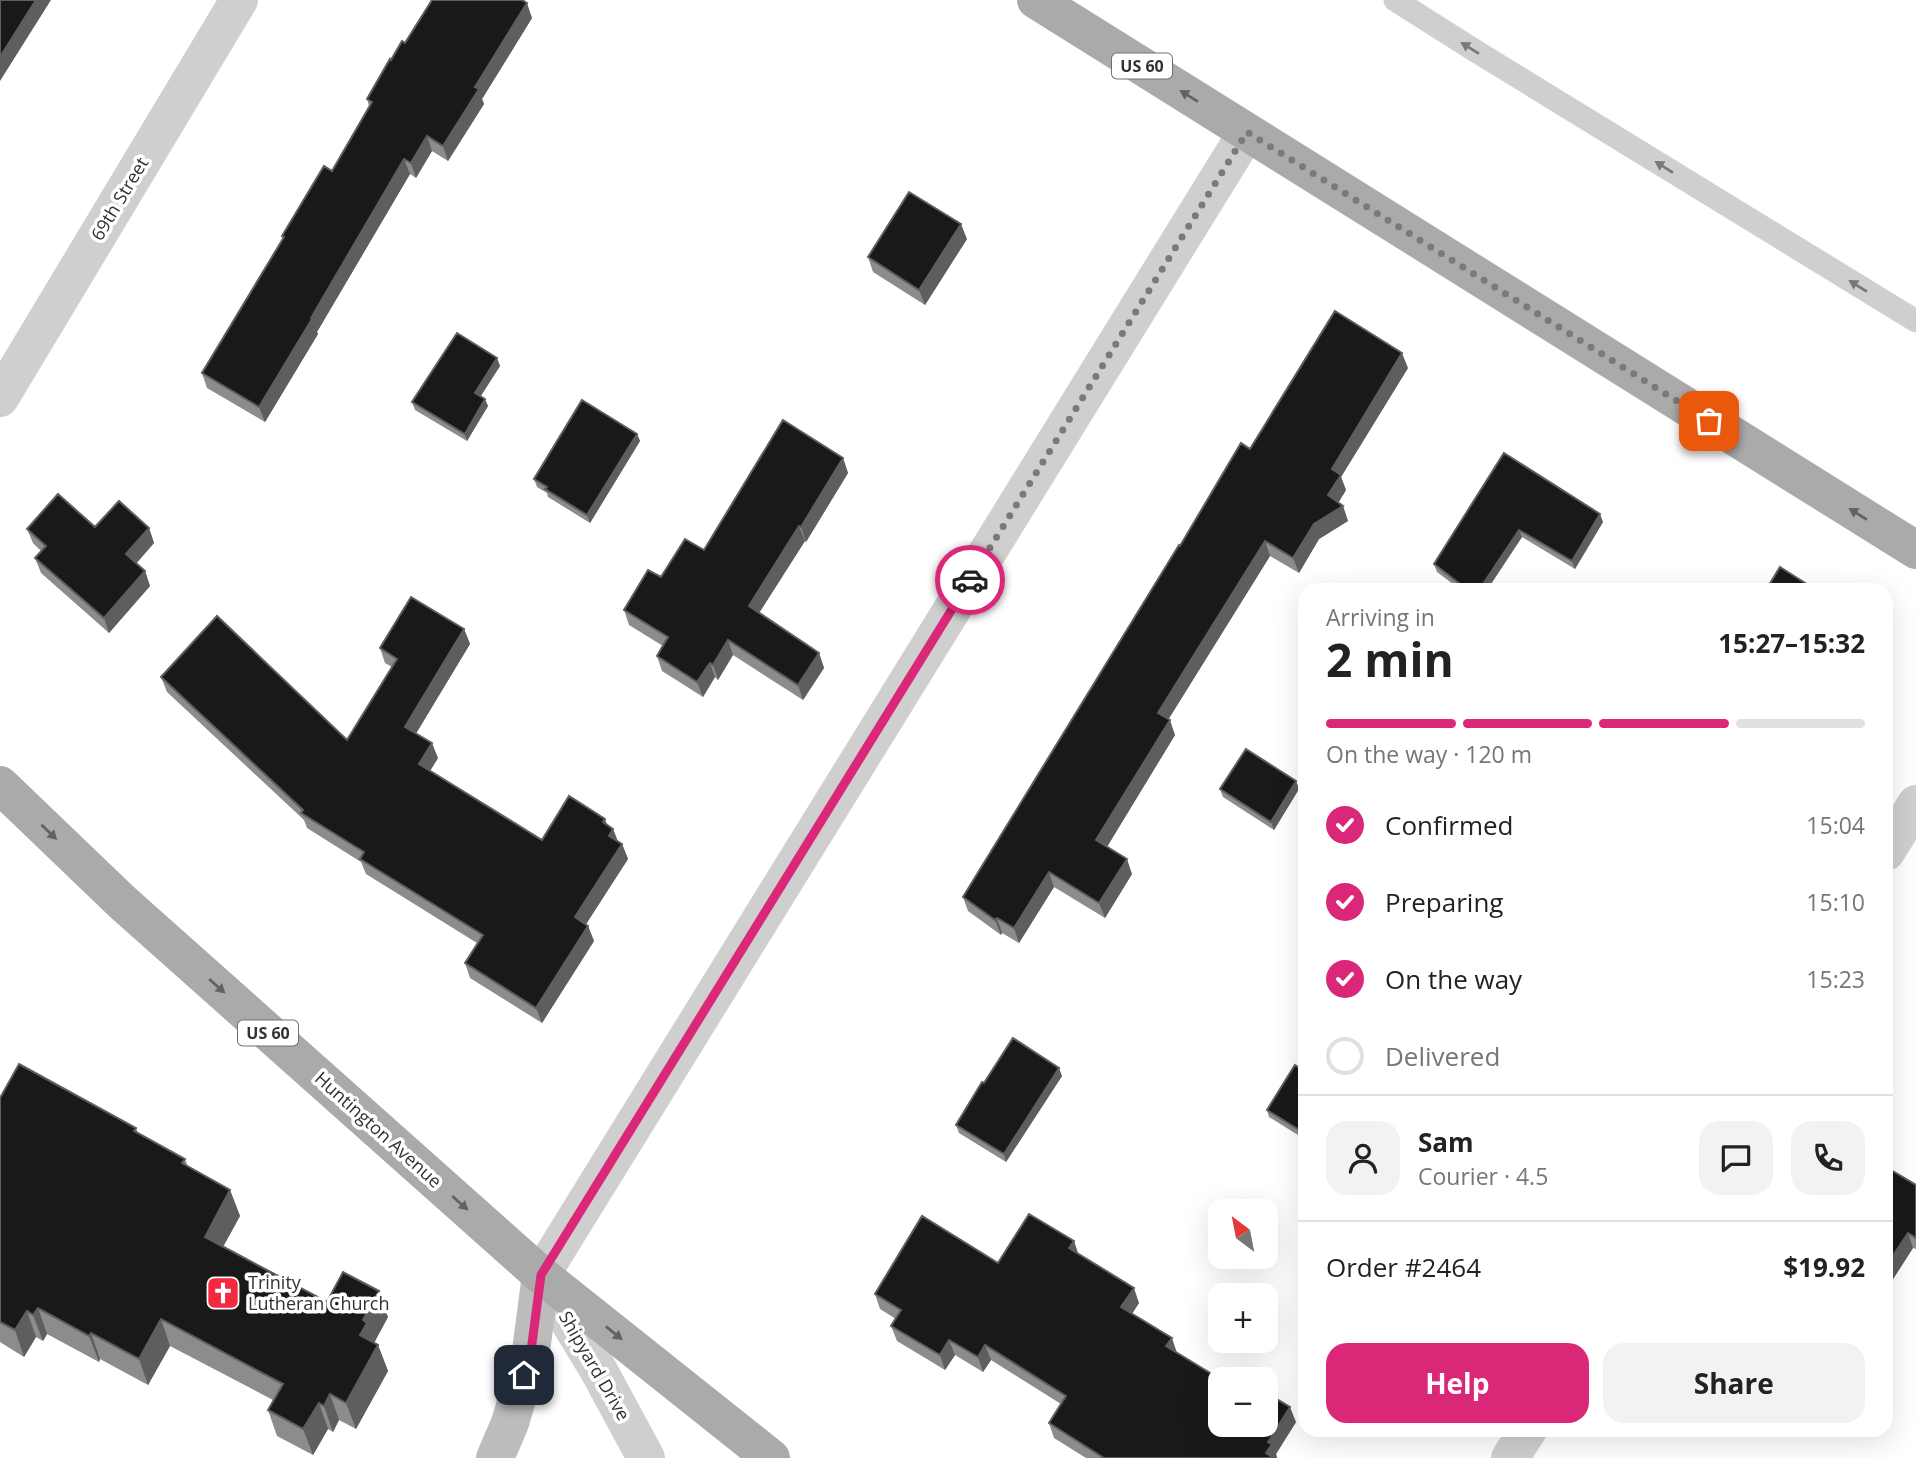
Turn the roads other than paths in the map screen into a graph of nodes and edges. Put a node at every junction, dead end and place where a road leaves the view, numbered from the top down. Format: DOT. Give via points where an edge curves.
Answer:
graph roads {
  1 [pos="239,0"];
  2 [pos="1036,0"];
  3 [pos="1395,0"];
  4 [pos="1247,132"];
  5 [pos="1916,321"];
  6 [pos="0,398"];
  7 [pos="1916,550"];
  8 [pos="0,785"];
  9 [pos="1916,804"];
  10 [pos="1893,841"];
  11 [pos="541,1275"];
  12 [pos="1524,1437"];
  13 [pos="495,1458"];
  14 [pos="646,1458"];
  15 [pos="771,1458"];
  16 [pos="1510,1458"];
  1 -- 6 [label="street, 69th Street"];
  4 -- 2 [label="main road, US 60, one-way"];
  5 -- 3 [label="lane, one-way"];
  7 -- 4 [label="main road, US 60, one-way"];
  4 -- 11 [label="street"];
  8 -- 11 [label="main road, Huntington Avenue / US 60, one-way" via="122,902"];
  9 -- 10 [label="street"];
  11 -- 13 [label="street" via="531,1351"];
  11 -- 14 [label="street, Shipyard Drive"];
  11 -- 15 [label="main road, Huntington Avenue / US 60, one-way"];
  12 -- 16 [label="street"];
}
